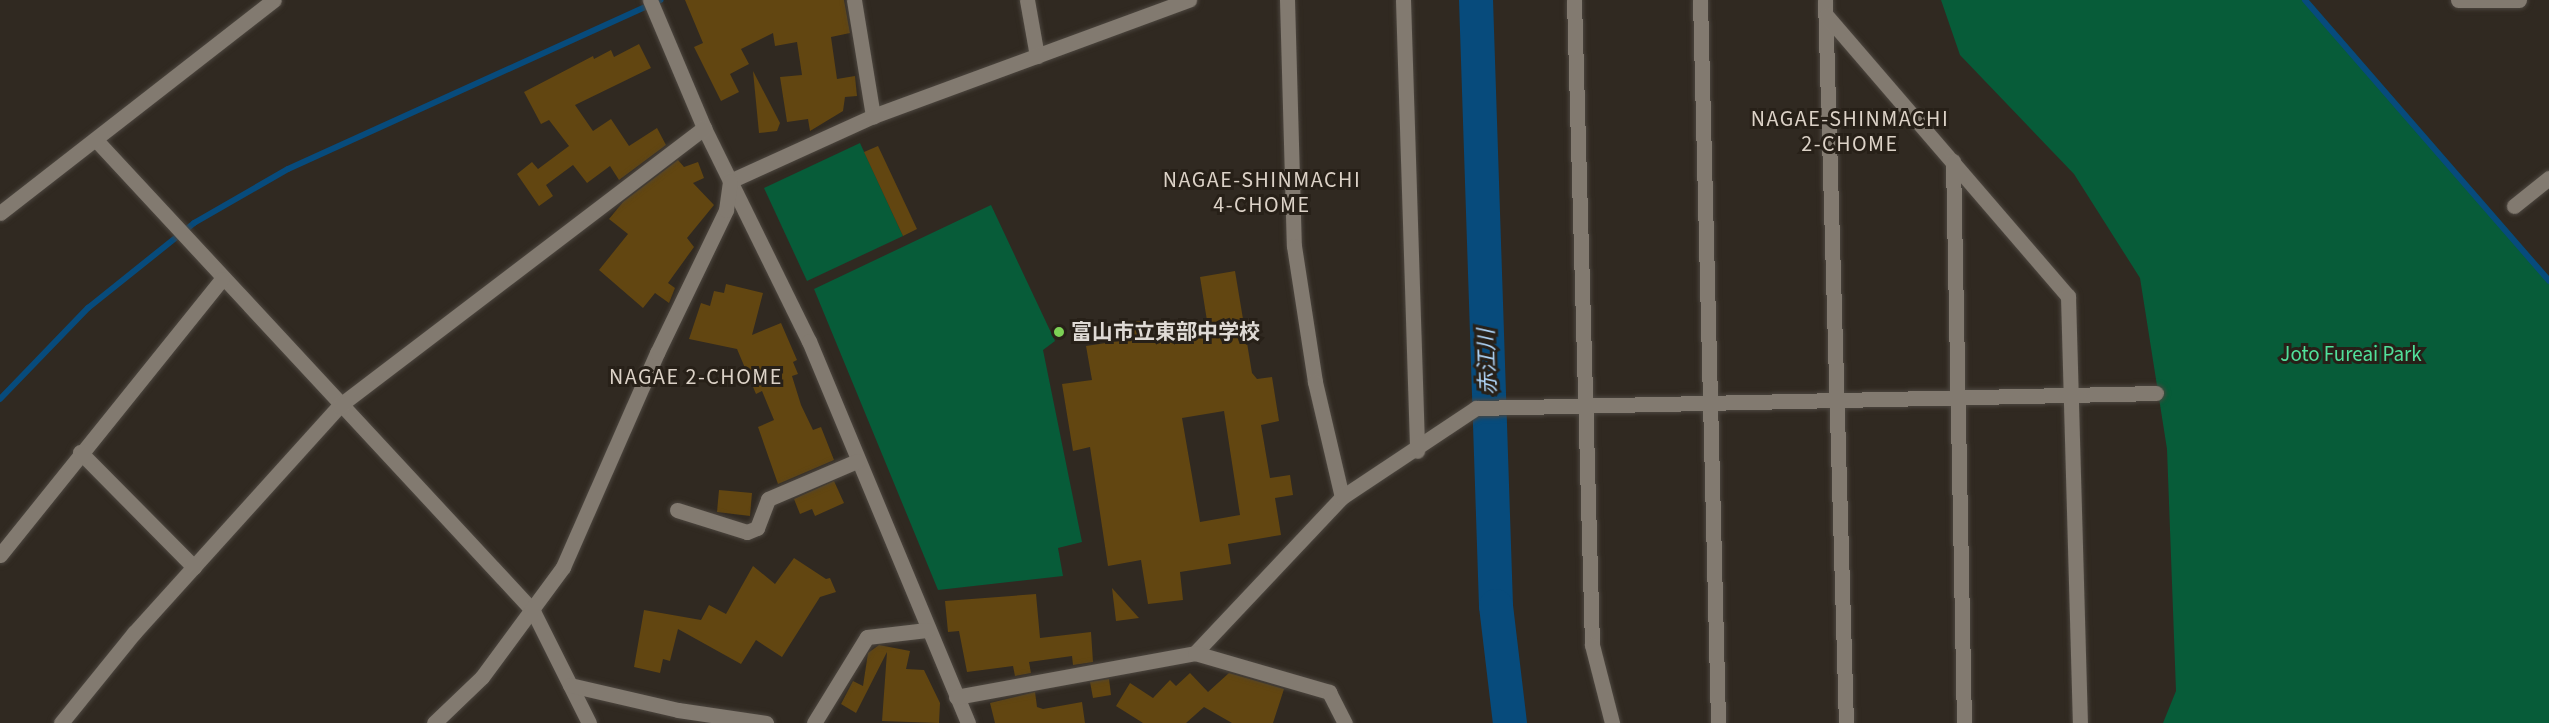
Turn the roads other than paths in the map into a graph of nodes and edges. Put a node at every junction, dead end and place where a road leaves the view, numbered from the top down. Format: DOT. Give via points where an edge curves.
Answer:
graph roads {
  1 [pos="274,0"];
  2 [pos="650,0"];
  3 [pos="854,0"];
  4 [pos="1027,0"];
  5 [pos="1287,0"];
  6 [pos="1403,0"];
  7 [pos="1574,0"];
  8 [pos="1700,0"];
  9 [pos="2458,0"];
  10 [pos="2519,0"];
  11 [pos="1180,1"];
  12 [pos="1826,8"];
  13 [pos="1036,56"];
  14 [pos="873,116"];
  15 [pos="704,128"];
  16 [pos="96,140"];
  17 [pos="1953,161"];
  18 [pos="2549,178"];
  19 [pos="730,181"];
  20 [pos="2514,206"];
  21 [pos="0,213"];
  22 [pos="222,279"];
  23 [pos="2156,393"];
  24 [pos="2069,395"];
  25 [pos="1958,397"];
  26 [pos="1834,399"];
  27 [pos="1713,402"];
  28 [pos="1585,404"];
  29 [pos="339,406"];
  30 [pos="1417,451"];
  31 [pos="80,452"];
  32 [pos="857,461"];
  33 [pos="1342,497"];
  34 [pos="677,510"];
  35 [pos="0,555"];
  36 [pos="194,567"];
  37 [pos="533,611"];
  38 [pos="927,630"];
  39 [pos="1195,653"];
  40 [pos="570,685"];
  41 [pos="956,697"];
  42 [pos="61,723"];
  43 [pos="434,723"];
  44 [pos="589,723"];
  45 [pos="766,723"];
  46 [pos="814,723"];
  47 [pos="968,723"];
  48 [pos="1345,723"];
  49 [pos="1612,723"];
  50 [pos="1718,723"];
  51 [pos="1846,723"];
  52 [pos="1964,723"];
  53 [pos="2080,723"];
  1 -- 16 [label="street"];
  2 -- 15 [label="street"];
  3 -- 14 [label="street"];
  4 -- 13 [label="street"];
  5 -- 33 [label="street" via="1294,246 1315,382"];
  6 -- 30 [label="street"];
  7 -- 28 [label="street"];
  8 -- 27 [label="street"];
  9 -- 10 [label="street"];
  11 -- 13 [label="street"];
  12 -- 17 [label="street"];
  12 -- 26 [label="street"];
  13 -- 14 [label="street"];
  14 -- 19 [label="street"];
  15 -- 19 [label="street"];
  15 -- 29 [label="street"];
  16 -- 21 [label="street"];
  16 -- 22 [label="street"];
  17 -- 24 [label="street" via="2068,296"];
  17 -- 25 [label="street"];
  18 -- 20 [label="street"];
  19 -- 32 [label="street" via="809,341"];
  19 -- 37 [label="street" via="726,210 657,353 563,567"];
  22 -- 29 [label="street"];
  22 -- 31 [label="street"];
  23 -- 24 [label="street"];
  24 -- 25 [label="street"];
  24 -- 53 [label="street"];
  25 -- 26 [label="street"];
  25 -- 52 [label="street"];
  26 -- 27 [label="street"];
  26 -- 51 [label="street"];
  27 -- 28 [label="street"];
  27 -- 50 [label="street"];
  28 -- 30 [label="street" via="1476,408"];
  28 -- 49 [label="street" via="1592,645"];
  29 -- 36 [label="street"];
  29 -- 37 [label="street"];
  30 -- 33 [label="street"];
  31 -- 35 [label="street"];
  31 -- 36 [label="street"];
  32 -- 34 [label="street" via="768,499 757,528 747,532"];
  32 -- 38 [label="street"];
  33 -- 39 [label="street"];
  36 -- 42 [label="street"];
  37 -- 40 [label="street"];
  37 -- 43 [label="street" via="482,677"];
  38 -- 41 [label="street"];
  38 -- 46 [label="street" via="867,637"];
  39 -- 41 [label="street"];
  39 -- 48 [label="street" via="1329,692"];
  40 -- 44 [label="street"];
  40 -- 45 [label="street" via="678,710"];
  41 -- 47 [label="street"];
}
